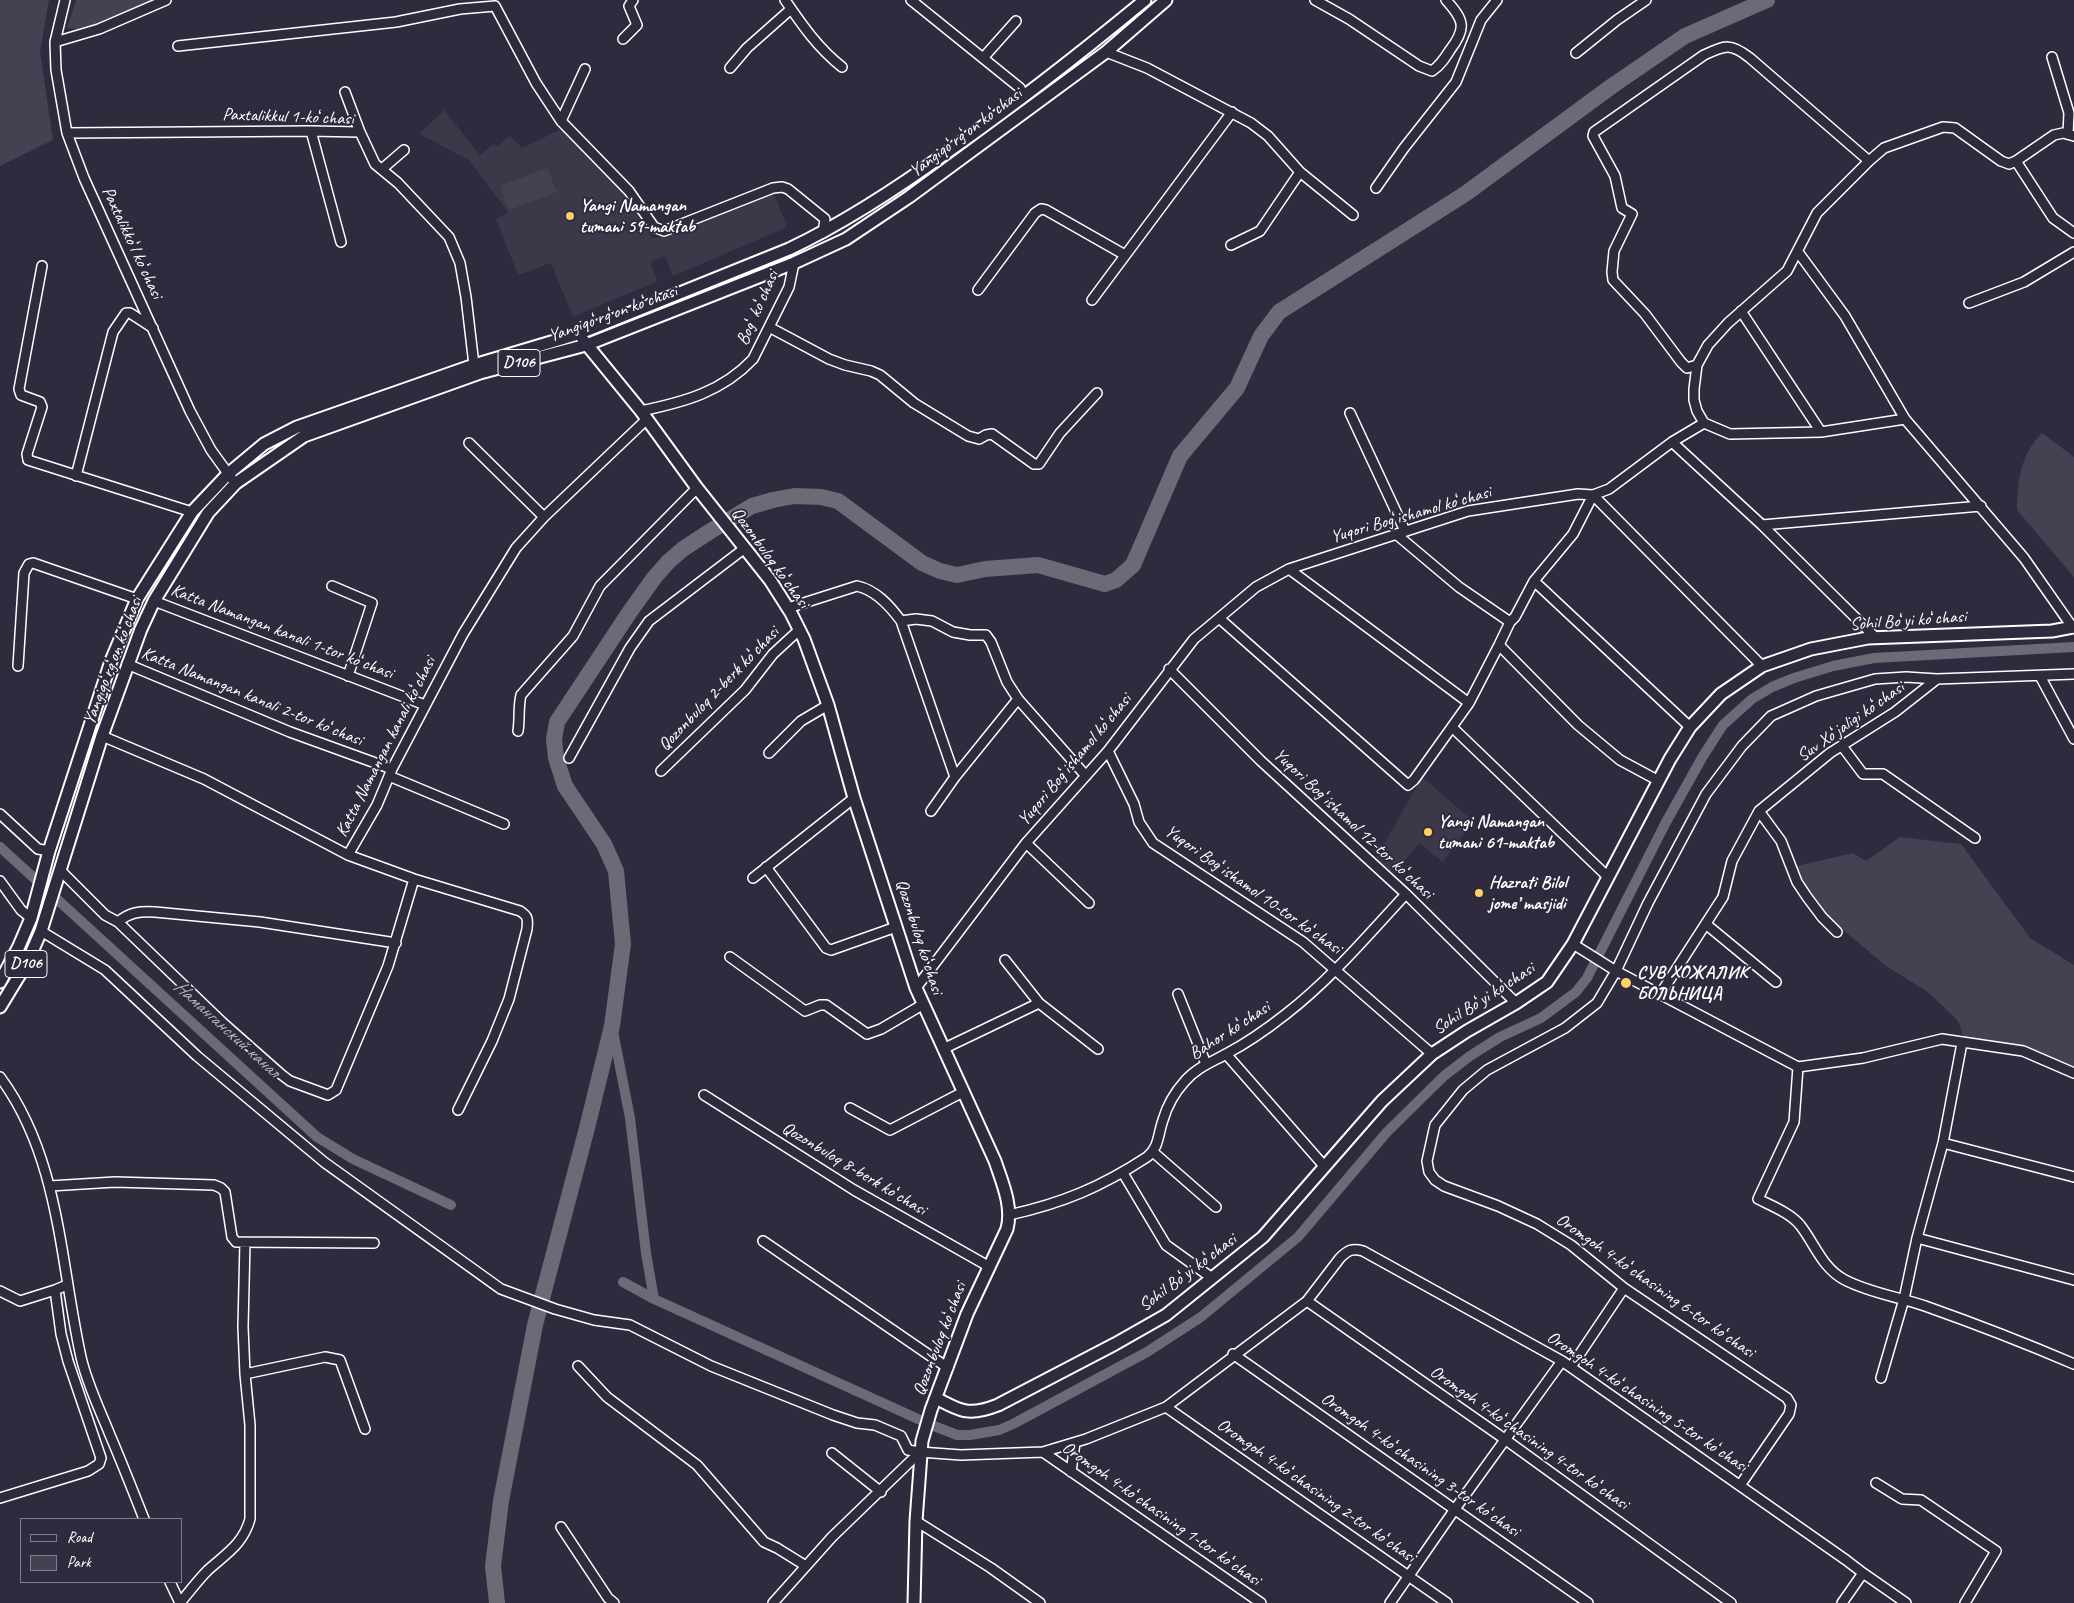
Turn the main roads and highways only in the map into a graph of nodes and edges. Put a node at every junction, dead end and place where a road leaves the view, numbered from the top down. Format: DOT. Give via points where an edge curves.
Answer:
graph roads {
  1 [pos="1145,0"];
  2 [pos="1166,0"];
  3 [pos="578,334"];
  4 [pos="586,345"];
  5 [pos="232,478"];
  6 [pos="2073,627"];
  7 [pos="0,982"];
  8 [pos="0,1007"];
  9 [pos="936,1398"];
  10 [pos="914,1603"];
  1 -- 3 [label="main road, Yangiqoʻrgʻon koʻchasi / D106" via="1024,96 899,186 823,233"];
  2 -- 4 [label="main road, Yangiqoʻrgʻon koʻchasi / D106" via="1106,52 910,197 846,239 794,263"];
  3 -- 4 [label="main road, Qozonbuloq koʻchasi"];
  3 -- 5 [label="main road, Yangiqoʻrgʻon koʻchasi / D106" via="474,365 297,427 264,444"];
  4 -- 5 [label="main road, Yangiqoʻrgʻon koʻchasi / D106" via="480,373 304,436"];
  4 -- 9 [label="main road, Qozonbuloq koʻchasi" via="745,548 788,608 799,630 828,705 854,798 922,1005 995,1161 1005,1190 1009,1215 1007,1229 967,1314"];
  5 -- 7 [label="main road, Yangiqoʻrgʻon koʻchasi / D106" via="192,512 138,599 111,661 49,851 33,913"];
  5 -- 8 [label="main road, Yangiqoʻrgʻon koʻchasi / D106" via="208,512 140,629 102,736 46,918 28,961"];
  6 -- 9 [label="main road, Sohil Boʻyi koʻchasi" via="2052,631 1876,638 1811,649 1762,666 1721,694 1690,727 1608,877 1576,947 1547,982 1432,1054 1382,1101 1263,1237 1166,1315 998,1405 968,1412 956,1410"];
  9 -- 10 [label="main road, Qozonbuloq koʻchasi" via="921,1447"];
}
